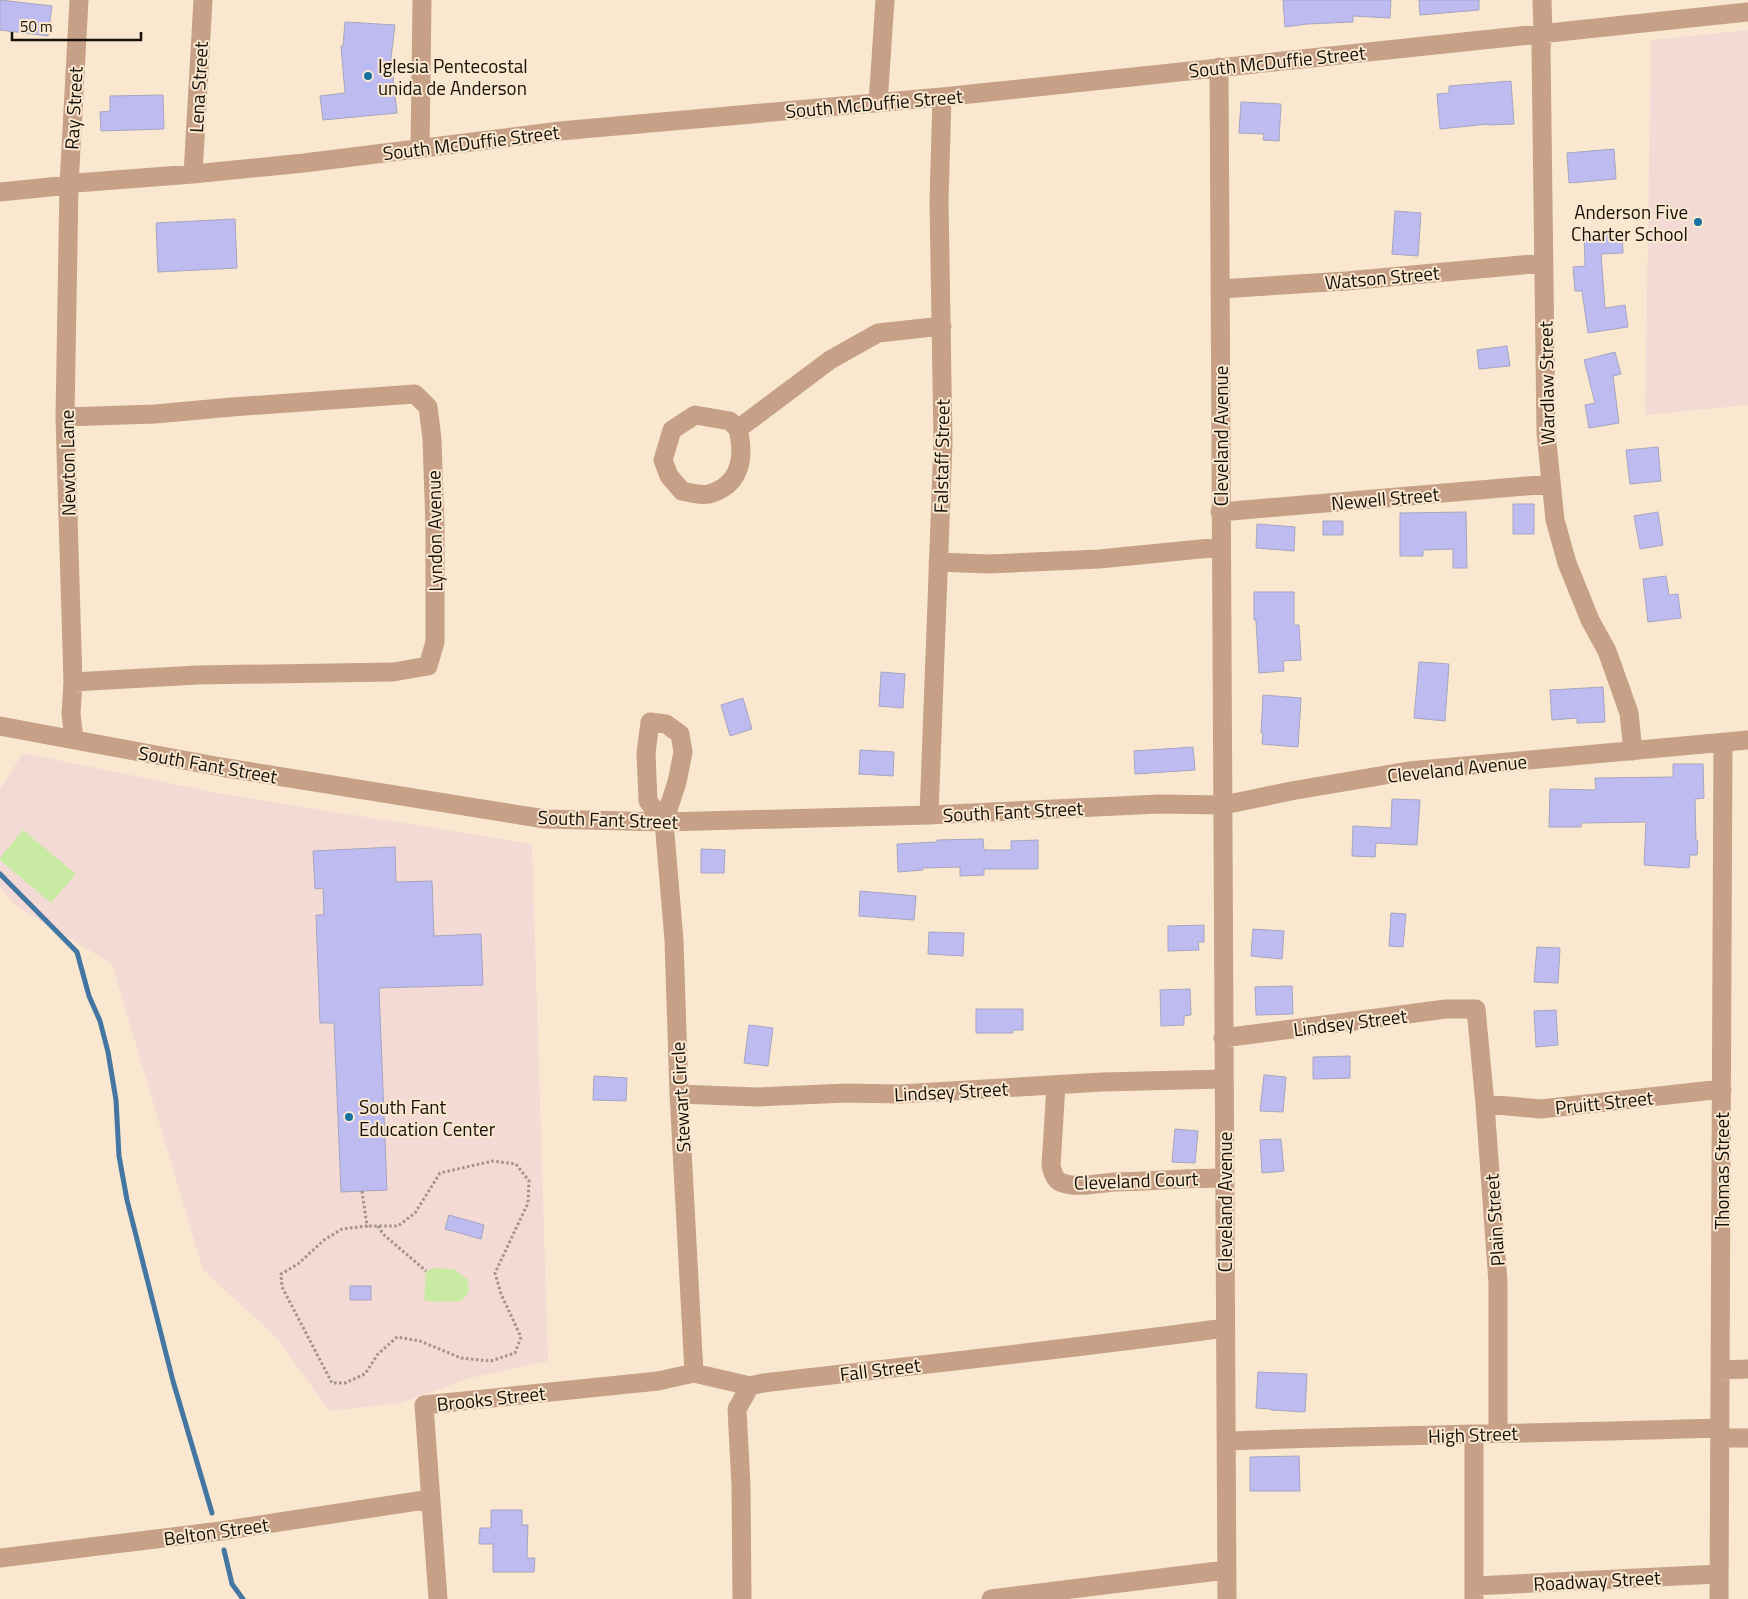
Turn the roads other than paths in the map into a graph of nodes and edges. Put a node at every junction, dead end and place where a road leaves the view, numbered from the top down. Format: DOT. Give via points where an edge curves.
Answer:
graph roads {
  1 [pos="79,0"];
  2 [pos="203,0"];
  3 [pos="422,0"];
  4 [pos="885,0"];
  5 [pos="1542,0"];
  6 [pos="1748,12"];
  7 [pos="1543,33"];
  8 [pos="1219,67"];
  9 [pos="942,97"];
  10 [pos="878,103"];
  11 [pos="420,148"];
  12 [pos="193,174"];
  13 [pos="68,186"];
  14 [pos="0,192"];
  15 [pos="1544,263"];
  16 [pos="1220,289"];
  17 [pos="942,326"];
  18 [pos="66,417"];
  19 [pos="738,429"];
  20 [pos="1550,484"];
  21 [pos="1220,512"];
  22 [pos="1221,547"];
  23 [pos="938,562"];
  24 [pos="73,682"];
  25 [pos="0,726"];
  26 [pos="74,739"];
  27 [pos="1748,740"];
  28 [pos="1724,742"];
  29 [pos="1633,750"];
  30 [pos="1224,805"];
  31 [pos="929,815"];
  32 [pos="664,822"];
  33 [pos="1476,1009"];
  34 [pos="1223,1038"];
  35 [pos="1223,1079"];
  36 [pos="1056,1085"];
  37 [pos="1722,1089"];
  38 [pos="679,1094"];
  39 [pos="1485,1104"];
  40 [pos="1224,1178"];
  41 [pos="1225,1328"];
  42 [pos="1748,1369"];
  43 [pos="1720,1370"];
  44 [pos="694,1373"];
  45 [pos="750,1386"];
  46 [pos="1498,1433"];
  47 [pos="1720,1433"];
  48 [pos="1474,1434"];
  49 [pos="1748,1438"];
  50 [pos="1226,1441"];
  51 [pos="431,1499"];
  52 [pos="0,1558"];
  53 [pos="1226,1570"];
  54 [pos="1720,1574"];
  55 [pos="1474,1592"];
  56 [pos="438,1599"];
  57 [pos="742,1599"];
  58 [pos="991,1599"];
  59 [pos="1227,1599"];
  60 [pos="1719,1599"];
  1 -- 13 [label="street, Ray Street"];
  2 -- 12 [label="street, Lena Street"];
  3 -- 11 [label="street"];
  4 -- 10 [label="street"];
  5 -- 7 [label="street, Wardlaw Street"];
  6 -- 7 [label="street, South McDuffie Street"];
  7 -- 8 [label="street, South McDuffie Street"];
  7 -- 15 [label="street, Wardlaw Street"];
  8 -- 9 [label="street, South McDuffie Street"];
  8 -- 16 [label="street, Cleveland Avenue"];
  9 -- 10 [label="street, South McDuffie Street"];
  9 -- 17 [label="street, Falstaff Street" via="939,201"];
  10 -- 11 [label="street, South McDuffie Street" via="560,131"];
  11 -- 12 [label="street, South McDuffie Street"];
  12 -- 13 [label="street, South McDuffie Street"];
  13 -- 14 [label="street, South McDuffie Street"];
  13 -- 18 [label="street, Newton Lane"];
  15 -- 16 [label="street, Watson Street"];
  15 -- 20 [label="street, Wardlaw Street" via="1546,432"];
  16 -- 21 [label="street, Cleveland Avenue"];
  17 -- 19 [label="street" via="878,333 830,360"];
  17 -- 23 [label="street, Falstaff Street" via="943,442"];
  18 -- 24 [label="street, Newton Lane"];
  18 -- 24 [label="street, Lyndon Avenue" via="155,414 415,394 428,407 435,528 434,642 428,666 393,672 197,675"];
  19 -- 19 [label="street" via="742,444 740,468 730,484 708,495 682,492 669,476 663,460 672,430 695,415 730,421"];
  20 -- 21 [label="street, Newell Street"];
  20 -- 29 [label="street, Wardlaw Street" via="1555,520 1567,563 1590,620 1607,651 1629,714"];
  21 -- 22 [label="street, Cleveland Avenue"];
  22 -- 23 [label="street" via="1099,559 989,564"];
  22 -- 30 [label="street, Cleveland Avenue"];
  23 -- 31 [label="street, Falstaff Street"];
  24 -- 26 [label="street, Newton Lane" via="71,714"];
  25 -- 26 [label="street, South Fant Street"];
  26 -- 32 [label="street, South Fant Street" via="221,767 545,819"];
  27 -- 28 [label="street"];
  28 -- 29 [label="street"];
  28 -- 37 [label="street, Thomas Street"];
  29 -- 30 [label="street, Cleveland Avenue" via="1409,771"];
  30 -- 31 [label="street, South Fant Street" via="1160,804"];
  30 -- 34 [label="street, Cleveland Avenue"];
  31 -- 32 [label="street, South Fant Street"];
  32 -- 38 [label="street, Stewart Circle" via="674,940"];
  33 -- 34 [label="street, Lindsey Street" via="1446,1009"];
  33 -- 39 [label="street, Plain Street"];
  34 -- 35 [label="street, Cleveland Avenue"];
  35 -- 36 [label="street, Lindsey Street"];
  35 -- 40 [label="street, Cleveland Avenue"];
  36 -- 38 [label="street, Lindsey Street" via="900,1094 757,1097"];
  36 -- 40 [label="street, Cleveland Court" via="1051,1166 1054,1178 1060,1182 1077,1185"];
  37 -- 39 [label="street, Pruitt Street" via="1541,1109"];
  37 -- 43 [label="street, Thomas Street"];
  38 -- 44 [label="street, Stewart Circle"];
  39 -- 46 [label="street, Plain Street" via="1498,1283"];
  40 -- 41 [label="street, Cleveland Avenue"];
  41 -- 45 [label="street, Fall Street"];
  41 -- 50 [label="street, Cleveland Avenue"];
  42 -- 43 [label="street"];
  43 -- 47 [label="street, Thomas Street"];
  44 -- 45 [label="street, Brooks Street"];
  44 -- 51 [label="street, Brooks Street" via="658,1381 424,1405"];
  45 -- 57 [label="street" via="737,1409"];
  46 -- 47 [label="street, High Street"];
  46 -- 48 [label="street, High Street"];
  47 -- 49 [label="street, High Street"];
  47 -- 54 [label="street, Thomas Street"];
  48 -- 50 [label="street, High Street"];
  48 -- 55 [label="street"];
  50 -- 53 [label="street, Cleveland Avenue"];
  51 -- 52 [label="street, Belton Street" via="221,1531"];
  51 -- 56 [label="street, Brooks Street"];
  53 -- 58 [label="street"];
  53 -- 59 [label="street, Cleveland Avenue"];
  54 -- 55 [label="street, Roadway Street"];
  54 -- 60 [label="street, Thomas Street"];
}
